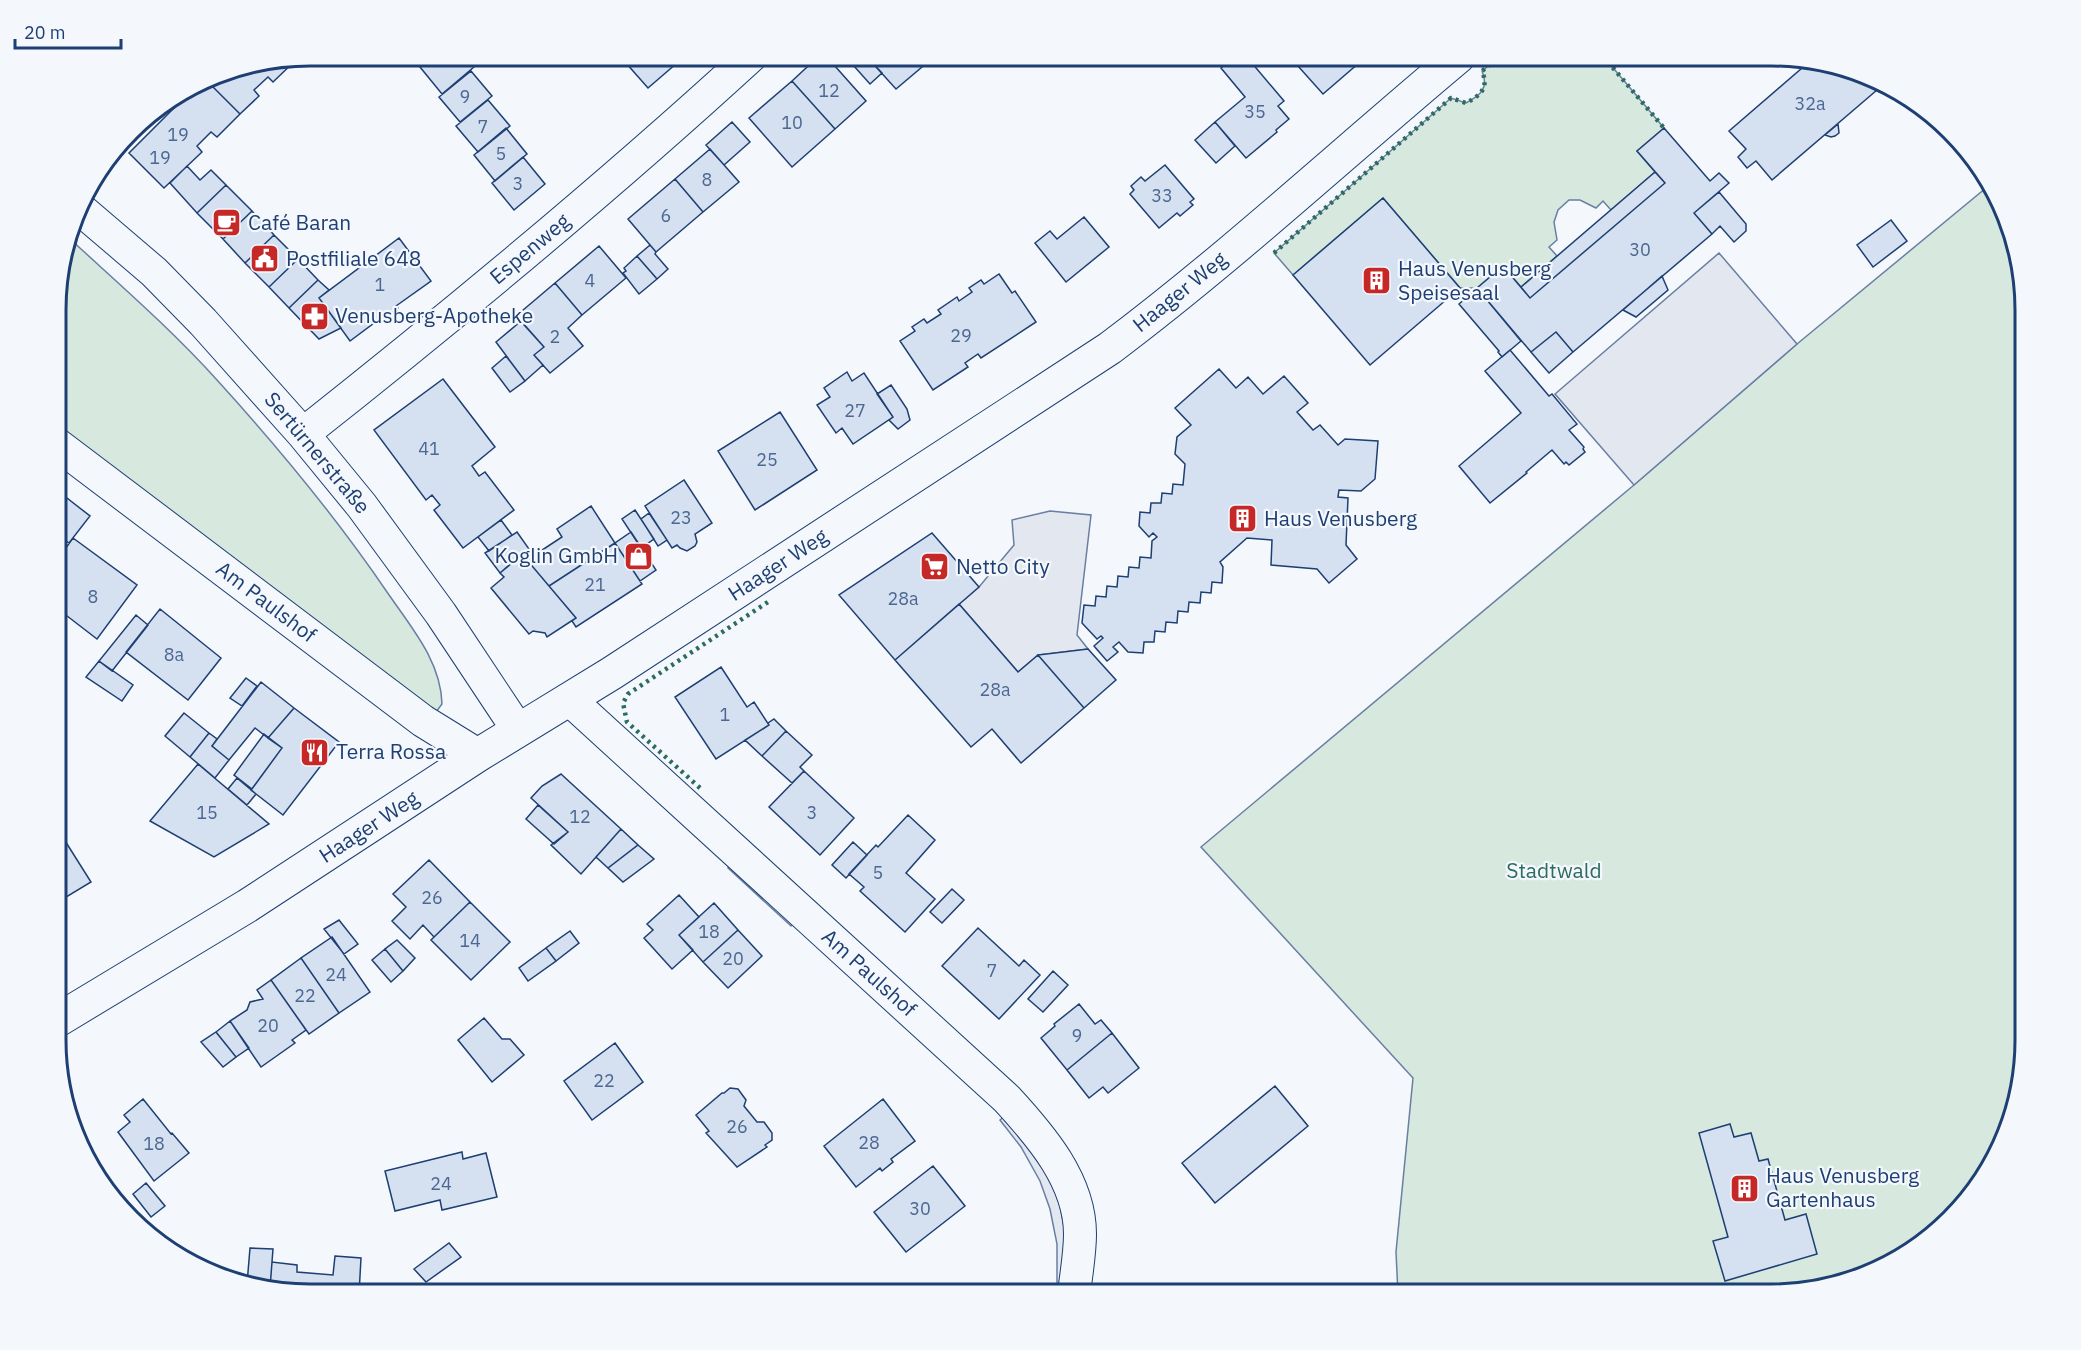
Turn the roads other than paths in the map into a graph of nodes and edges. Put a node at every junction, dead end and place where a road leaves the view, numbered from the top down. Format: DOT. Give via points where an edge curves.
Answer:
graph roads {
  1 [pos="740,66"];
  2 [pos="1447,66"];
  3 [pos="86,214"];
  4 [pos="303,434"];
  5 [pos="66,451"];
  6 [pos="570,699"];
  7 [pos="518,730"];
  8 [pos="478,755"];
  9 [pos="66,1015"];
  10 [pos="1075,1284"];
  1 -- 4 [label="street, Espenweg" via="648,150"];
  2 -- 6 [label="street, Haager Weg" via="1227,255 1110,348"];
  3 -- 4 [label="street, Sertürnerstraße" via="154,272"];
  4 -- 7 [label="street, Sertürnerstraße" via="362,506 441,614"];
  5 -- 8 [label="street, Am Paulshof" via="423,720"];
  6 -- 7 [label="street, Haager Weg"];
  6 -- 10 [label="street, Am Paulshof" via="1007,1099 1036,1130 1075,1201 1080,1233"];
  7 -- 8 [label="street, Haager Weg"];
  8 -- 9 [label="street, Haager Weg" via="247,906"];
}
